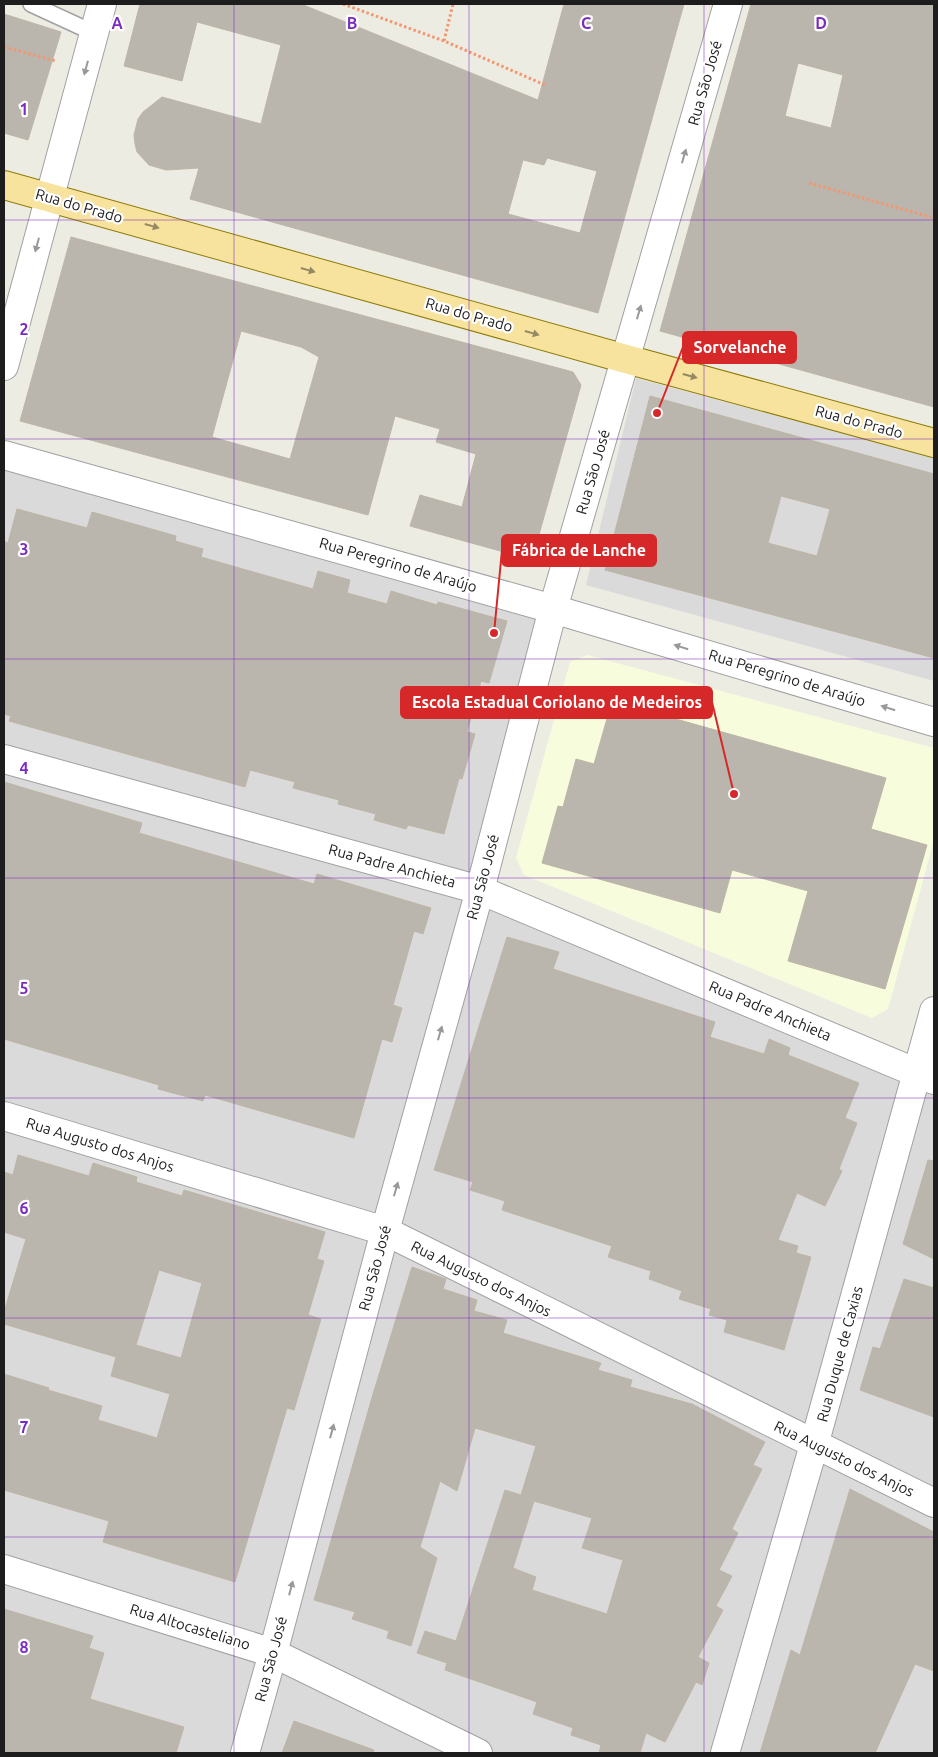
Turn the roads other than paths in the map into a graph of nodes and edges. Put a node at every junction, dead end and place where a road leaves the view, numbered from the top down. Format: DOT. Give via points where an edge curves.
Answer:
graph roads {
  1 [pos="31,4"];
  2 [pos="102,4"];
  3 [pos="728,4"];
  4 [pos="94,33"];
  5 [pos="4,185"];
  6 [pos="50,198"];
  7 [pos="626,359"];
  8 [pos="4,366"];
  9 [pos="934,443"];
  10 [pos="4,455"];
  11 [pos="553,609"];
  12 [pos="934,722"];
  13 [pos="4,760"];
  14 [pos="480,890"];
  15 [pos="934,1011"];
  16 [pos="926,1076"];
  17 [pos="4,1116"];
  18 [pos="385,1231"];
  19 [pos="814,1445"];
  20 [pos="934,1503"];
  21 [pos="4,1569"];
  22 [pos="273,1653"];
  23 [pos="245,1753"];
  24 [pos="478,1753"];
  25 [pos="725,1753"];
  1 -- 4 [label="lane"];
  2 -- 4 [label="street"];
  7 -- 3 [label="street, Rua São José, one-way"];
  4 -- 6 [label="street, one-way"];
  5 -- 6 [label="main road, Rua do Prado"];
  6 -- 7 [label="main road, Rua do Prado, one-way"];
  6 -- 8 [label="street, one-way"];
  7 -- 9 [label="main road, Rua do Prado, one-way"];
  7 -- 11 [label="street, Rua São José"];
  10 -- 11 [label="street, Rua Peregrino de Araújo"];
  12 -- 11 [label="street, Rua Peregrino de Araújo, one-way"];
  11 -- 14 [label="street, Rua São José"];
  13 -- 14 [label="street, Rua Padre Anchieta"];
  14 -- 16 [label="street, Rua Padre Anchieta"];
  18 -- 14 [label="street, Rua São José, one-way"];
  15 -- 16 [label="street, Rua Duque de Caxias"];
  16 -- 19 [label="street, Rua Duque de Caxias"];
  17 -- 18 [label="street, Rua Augusto dos Anjos"];
  18 -- 19 [label="street, Rua Augusto dos Anjos"];
  22 -- 18 [label="street, Rua São José, one-way"];
  19 -- 20 [label="street, Rua Augusto dos Anjos"];
  19 -- 25 [label="street, Rua Duque de Caxias"];
  21 -- 22 [label="street, Rua Altocasteliano"];
  22 -- 23 [label="street, Rua São José"];
  22 -- 24 [label="street, Rua Altocasteliano"];
}
